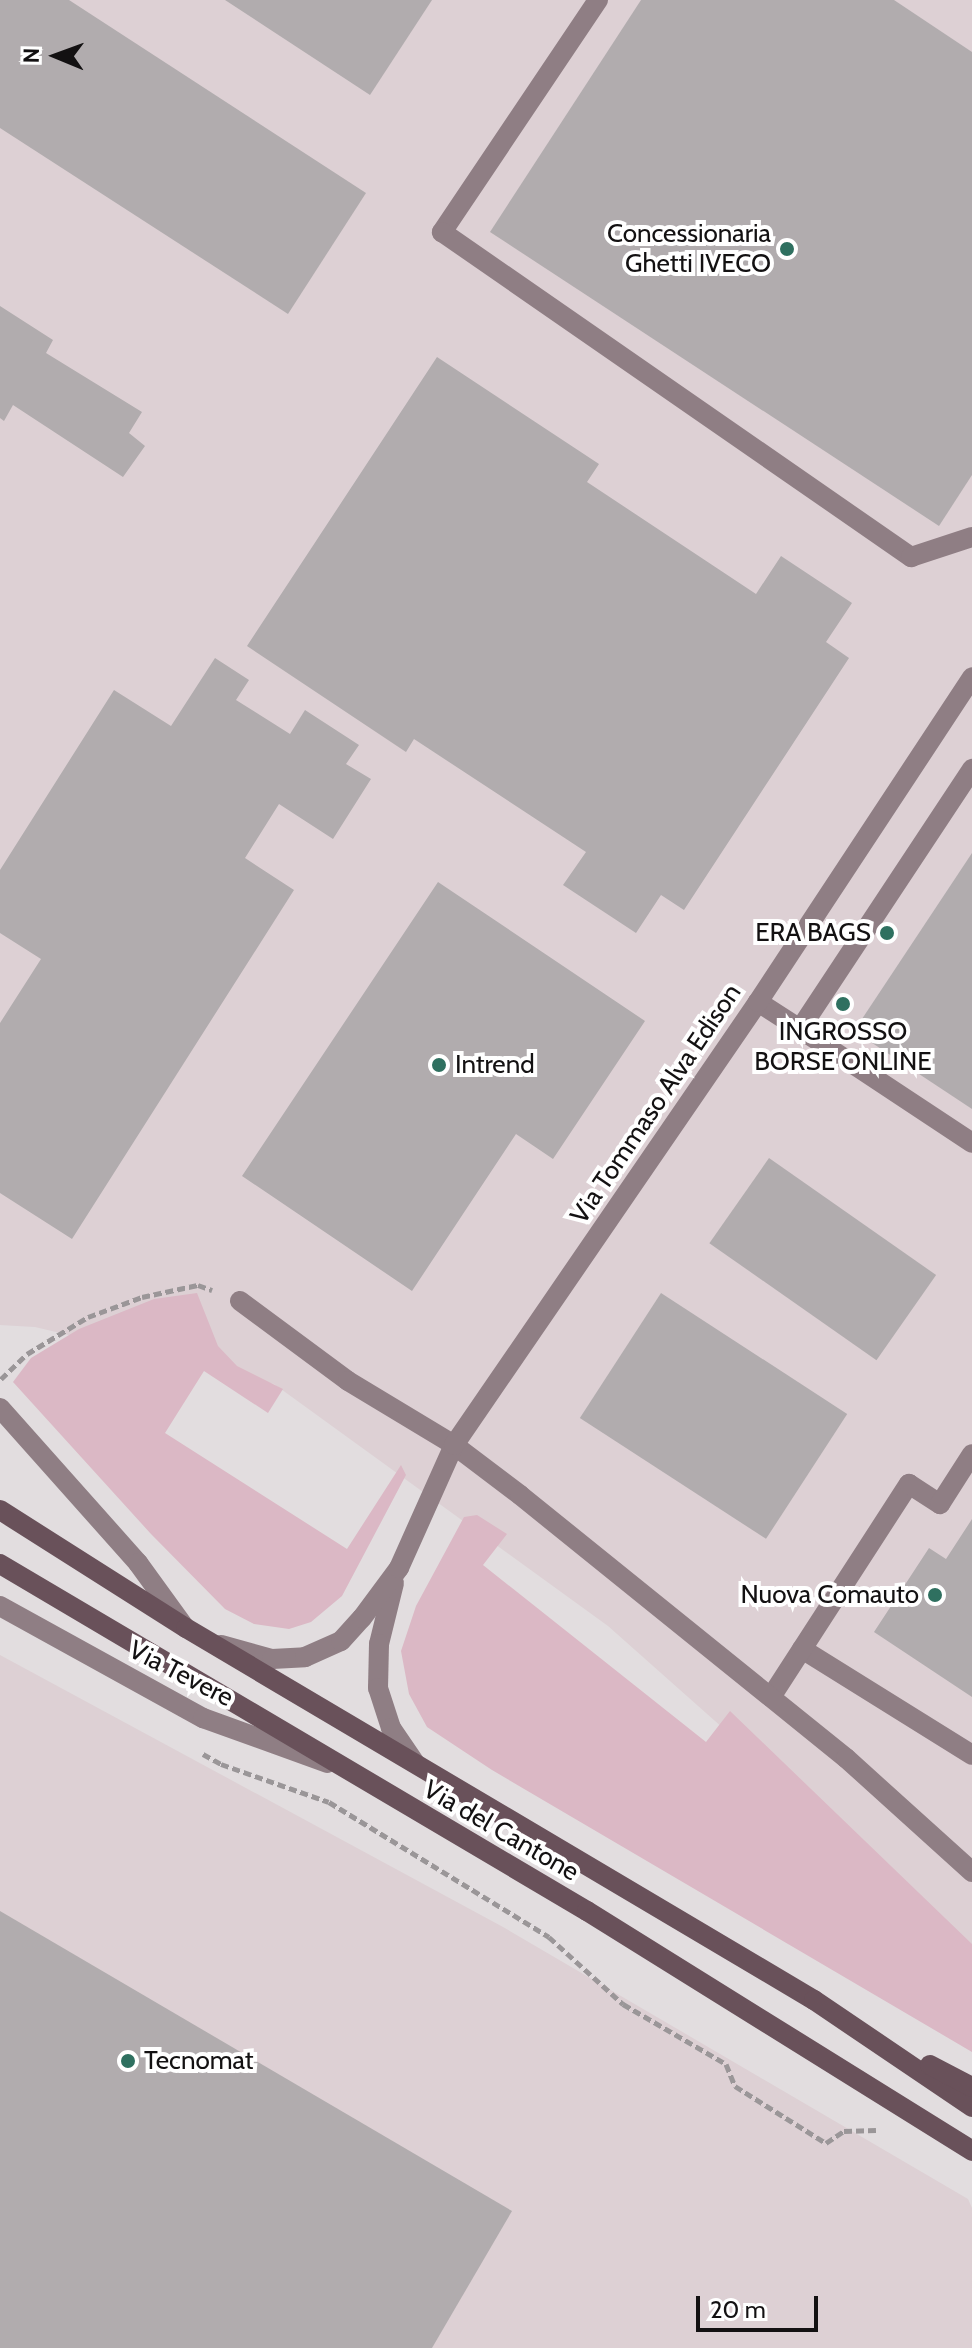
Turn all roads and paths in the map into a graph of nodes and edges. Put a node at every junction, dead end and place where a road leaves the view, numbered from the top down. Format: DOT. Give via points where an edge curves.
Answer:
graph roads {
  1 [pos="598,0"];
  2 [pos="972,537"];
  3 [pos="972,677"];
  4 [pos="972,769"];
  5 [pos="758,1002"];
  6 [pos="800,1029"];
  7 [pos="972,1143"];
  8 [pos="240,1301"];
  9 [pos="0,1380"];
  10 [pos="0,1408"];
  11 [pos="454,1445"];
  12 [pos="972,1454"];
  13 [pos="0,1510"];
  14 [pos="0,1564"];
  15 [pos="399,1568"];
  16 [pos="0,1606"];
  17 [pos="186,1628"];
  18 [pos="211,1643"];
  19 [pos="802,1649"];
  20 [pos="771,1697"];
  21 [pos="195,1749"];
  22 [pos="972,1755"];
  23 [pos="345,1770"];
  24 [pos="432,1774"];
  25 [pos="972,1872"];
  26 [pos="814,2000"];
  27 [pos="972,2087"];
  28 [pos="972,2107"];
  29 [pos="887,2132"];
  30 [pos="972,2151"];
  1 -- 2 [label="street" via="442,232 911,557"];
  3 -- 5 [label="street, Via Tommaso Alva Edison"];
  4 -- 6 [label="street"];
  5 -- 6 [label="street"];
  5 -- 11 [label="street, Via Tommaso Alva Edison"];
  6 -- 7 [label="street"];
  8 -- 9 [label="path" via="198,1285 142,1297 88,1317 27,1354"];
  8 -- 11 [label="street" via="360,1390"];
  10 -- 17 [label="street, Via del Cantone" via="138,1563"];
  11 -- 15 [label="street, Via Tommaso Alva Edison"];
  11 -- 20 [label="street"];
  12 -- 19 [label="street" via="940,1504 909,1484"];
  13 -- 17 [label="main road, Via del Cantone"];
  14 -- 23 [label="main road, Via del Cantone"];
  15 -- 18 [label="street, Via Tommaso Alva Edison" via="353,1630 324,1651 272,1659"];
  15 -- 24 [label="street, Via Tommaso Alva Edison" via="379,1644 378,1688 391,1728 410,1760"];
  16 -- 23 [label="street, Via Tevere" via="203,1718"];
  17 -- 18 [label="main road, Via del Cantone"];
  18 -- 24 [label="main road, Via del Cantone"];
  19 -- 20 [label="street"];
  19 -- 22 [label="street"];
  20 -- 25 [label="street"];
  21 -- 29 [label="path" via="221,1764 329,1802 549,1937 623,2004 726,2064 735,2086 826,2143 844,2131"];
  23 -- 30 [label="main road, Via del Cantone" via="587,1911"];
  24 -- 26 [label="main road, Via del Cantone"];
  26 -- 27 [label="main road"];
  26 -- 28 [label="main road, Via del Cantone"];
}
